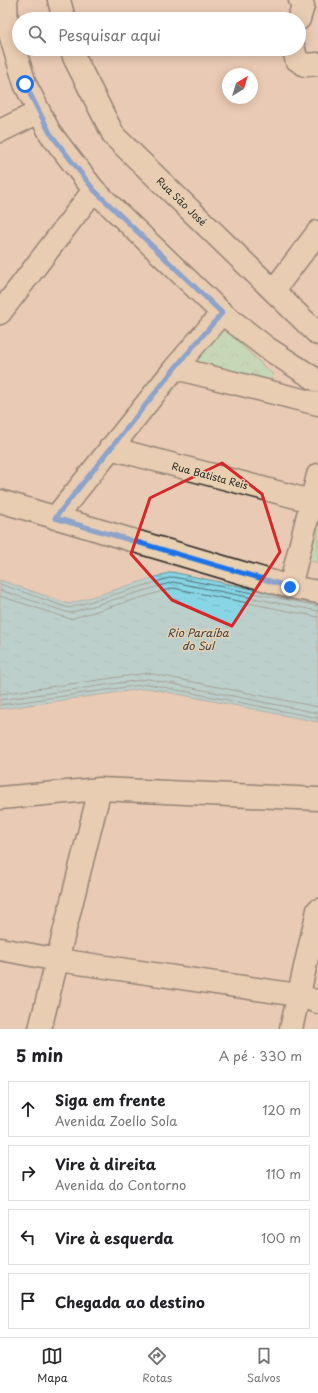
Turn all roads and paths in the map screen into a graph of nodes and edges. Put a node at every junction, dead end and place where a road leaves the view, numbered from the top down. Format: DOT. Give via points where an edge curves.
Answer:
graph roads {
  1 [pos="6,0"];
  2 [pos="59,0"];
  3 [pos="62,12"];
  4 [pos="12,41"];
  5 [pos="17,56"];
  6 [pos="74,56"];
  7 [pos="295,56"];
  8 [pos="318,64"];
  9 [pos="39,112"];
  10 [pos="0,131"];
  11 [pos="94,190"];
  12 [pos="318,232"];
  13 [pos="274,290"];
  14 [pos="0,313"];
  15 [pos="222,313"];
  16 [pos="318,334"];
  17 [pos="175,368"];
  18 [pos="318,381"];
  19 [pos="318,404"];
  20 [pos="110,448"];
  21 [pos="318,475"];
  22 [pos="0,501"];
  23 [pos="311,501"];
  24 [pos="55,518"];
  25 [pos="290,587"];
  26 [pos="318,592"];
  27 [pos="100,789"];
  28 [pos="0,798"];
  29 [pos="318,799"];
  30 [pos="318,910"];
  31 [pos="0,949"];
  32 [pos="58,960"];
  33 [pos="308,999"];
  34 [pos="40,1029"];
  35 [pos="291,1029"];
  1 -- 4 [label="street" via="7,24"];
  2 -- 3 [label="street"];
  5 -- 9 [label="street" via="25,84"];
  6 -- 13 [label="street, Rua São José" via="114,136"];
  7 -- 8 [label="street" via="305,65"];
  9 -- 10 [label="street"];
  9 -- 11 [label="street" via="50,133"];
  11 -- 14 [label="street"];
  11 -- 15 [label="street"];
  12 -- 13 [label="street"];
  13 -- 16 [label="street, Rua São José"];
  15 -- 17 [label="street"];
  15 -- 18 [label="street" via="267,348"];
  17 -- 19 [label="street"];
  17 -- 20 [label="street"];
  20 -- 23 [label="street, Rua Batista Reis"];
  20 -- 24 [label="street"];
  21 -- 23 [label="street"];
  22 -- 24 [label="street"];
  23 -- 25 [label="street"];
  24 -- 25 [label="street"];
  25 -- 26 [label="street"];
  27 -- 28 [label="street"];
  27 -- 29 [label="street"];
  27 -- 32 [label="street"];
  30 -- 33 [label="street"];
  31 -- 32 [label="street"];
  32 -- 33 [label="street"];
  32 -- 34 [label="street"];
  33 -- 35 [label="street"];
}
